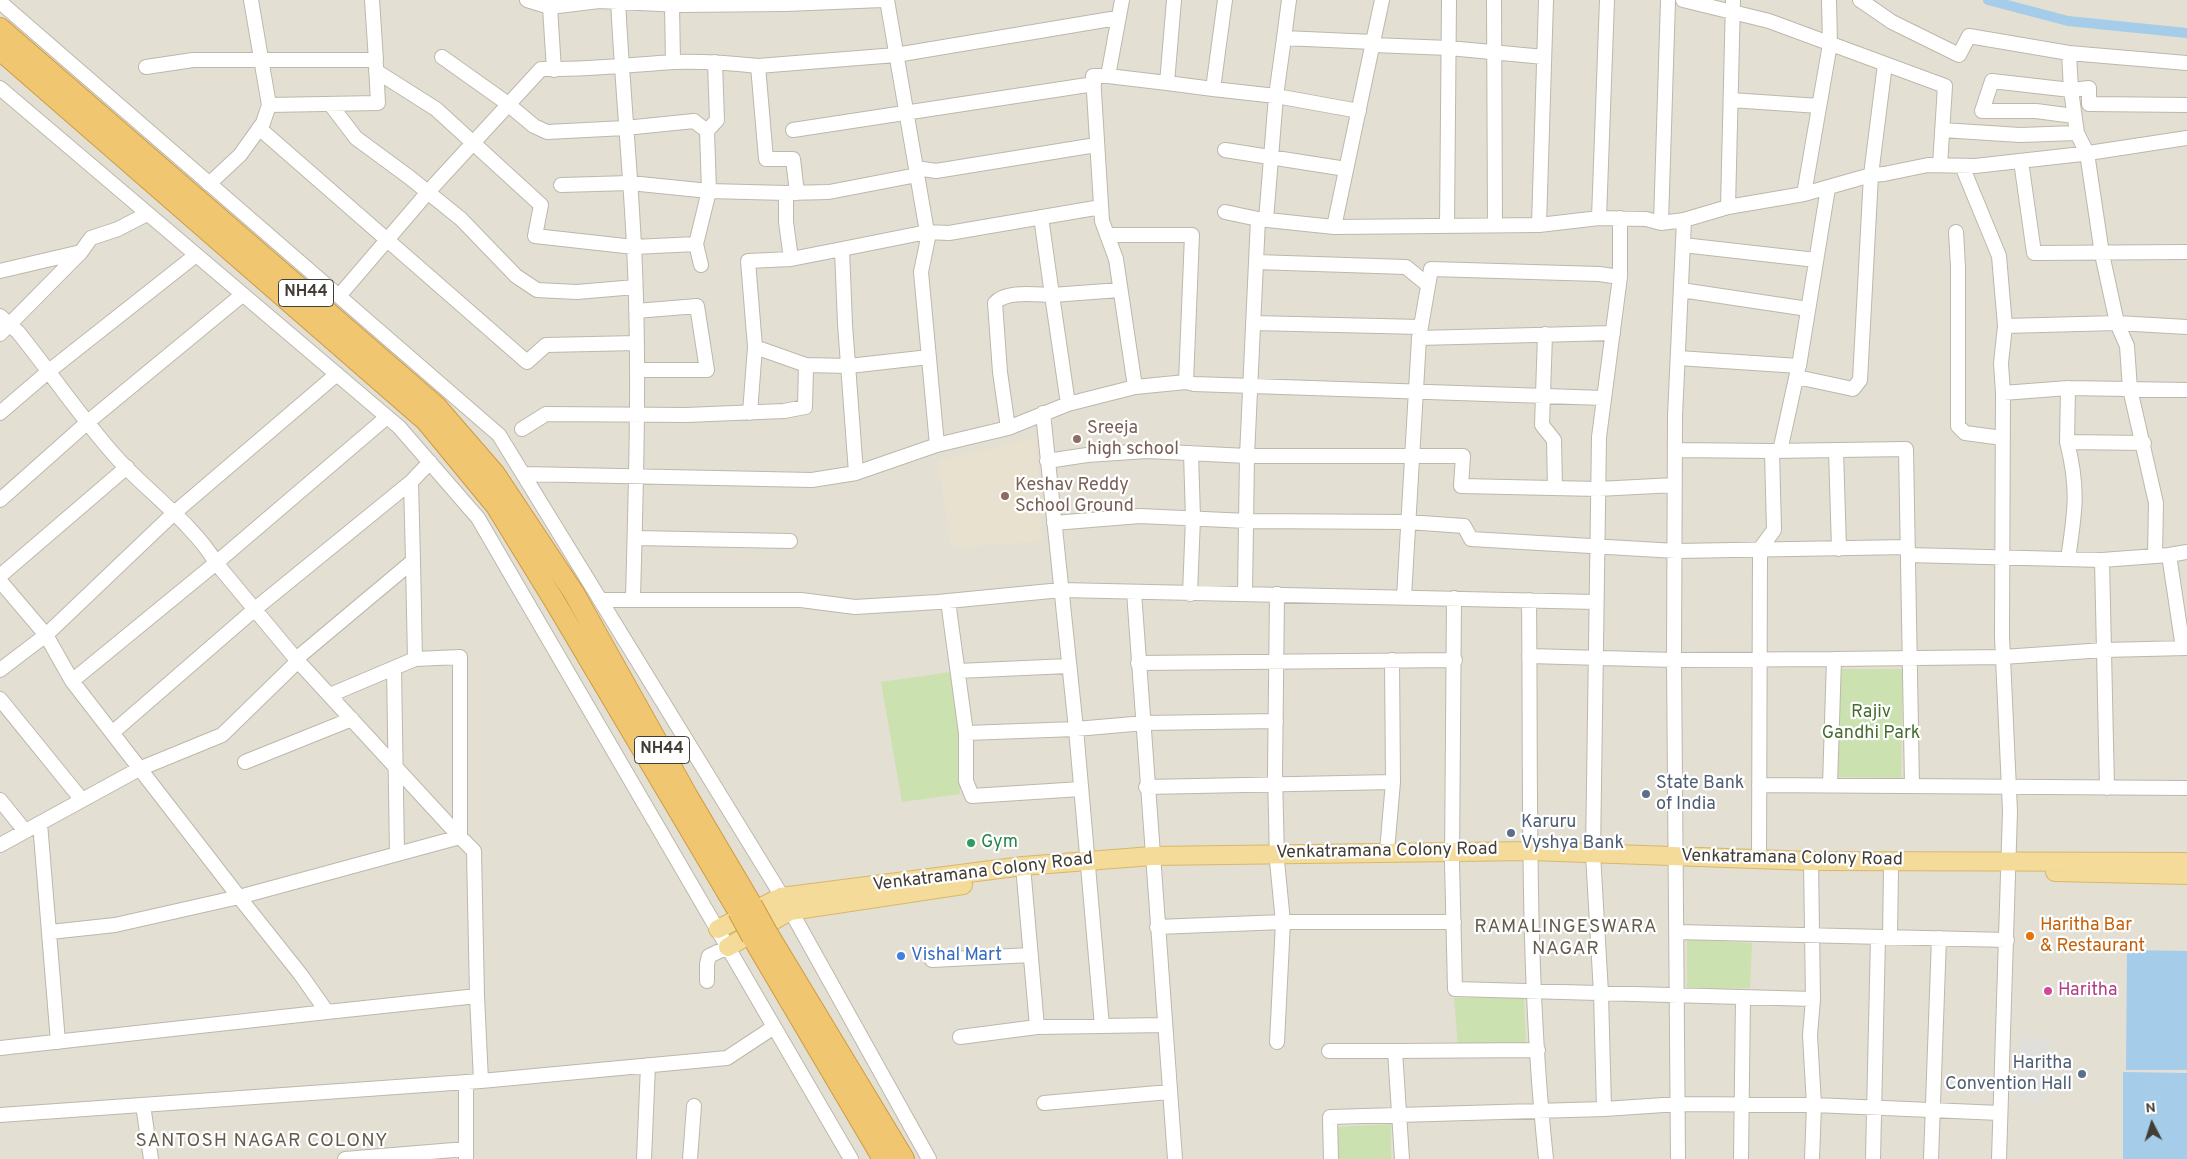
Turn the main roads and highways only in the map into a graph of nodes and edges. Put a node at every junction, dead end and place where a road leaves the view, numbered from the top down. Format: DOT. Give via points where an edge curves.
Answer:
graph roads {
  1 [pos="0,28"];
  2 [pos="0,50"];
  3 [pos="196,197"];
  4 [pos="1453,856"];
  5 [pos="1277,857"];
  6 [pos="1675,861"];
  7 [pos="2187,862"];
  8 [pos="2010,864"];
  9 [pos="1812,865"];
  10 [pos="2187,875"];
  11 [pos="786,904"];
  12 [pos="718,929"];
  13 [pos="760,935"];
  14 [pos="728,947"];
  15 [pos="883,1159"];
  16 [pos="904,1159"];
  1 -- 3 [label="highway, NH44"];
  2 -- 3 [label="highway, NH44"];
  3 -- 13 [label="highway, NH44, bridge" via="436,406 495,474 574,593 687,795"];
  4 -- 5 [label="main road"];
  4 -- 5 [label="main road, Venkatramana Colony Road" via="1387,851"];
  4 -- 6 [label="main road, Venkatramana Colony Road"];
  5 -- 11 [label="main road, Venkatramana Colony Road" via="1087,864"];
  6 -- 9 [label="main road"];
  6 -- 9 [label="main road, Venkatramana Colony Road" via="1759,860"];
  7 -- 8 [label="main road, Venkatramana Colony Road"];
  8 -- 9 [label="main road, Venkatramana Colony Road"];
  8 -- 9 [label="main road" via="1892,869"];
  8 -- 10 [label="main road" via="2088,874"];
  11 -- 12 [label="main road, Venkatramana Colony Road"];
  11 -- 14 [label="main road"];
  13 -- 15 [label="highway, NH44"];
  13 -- 16 [label="highway, NH44"];
}
